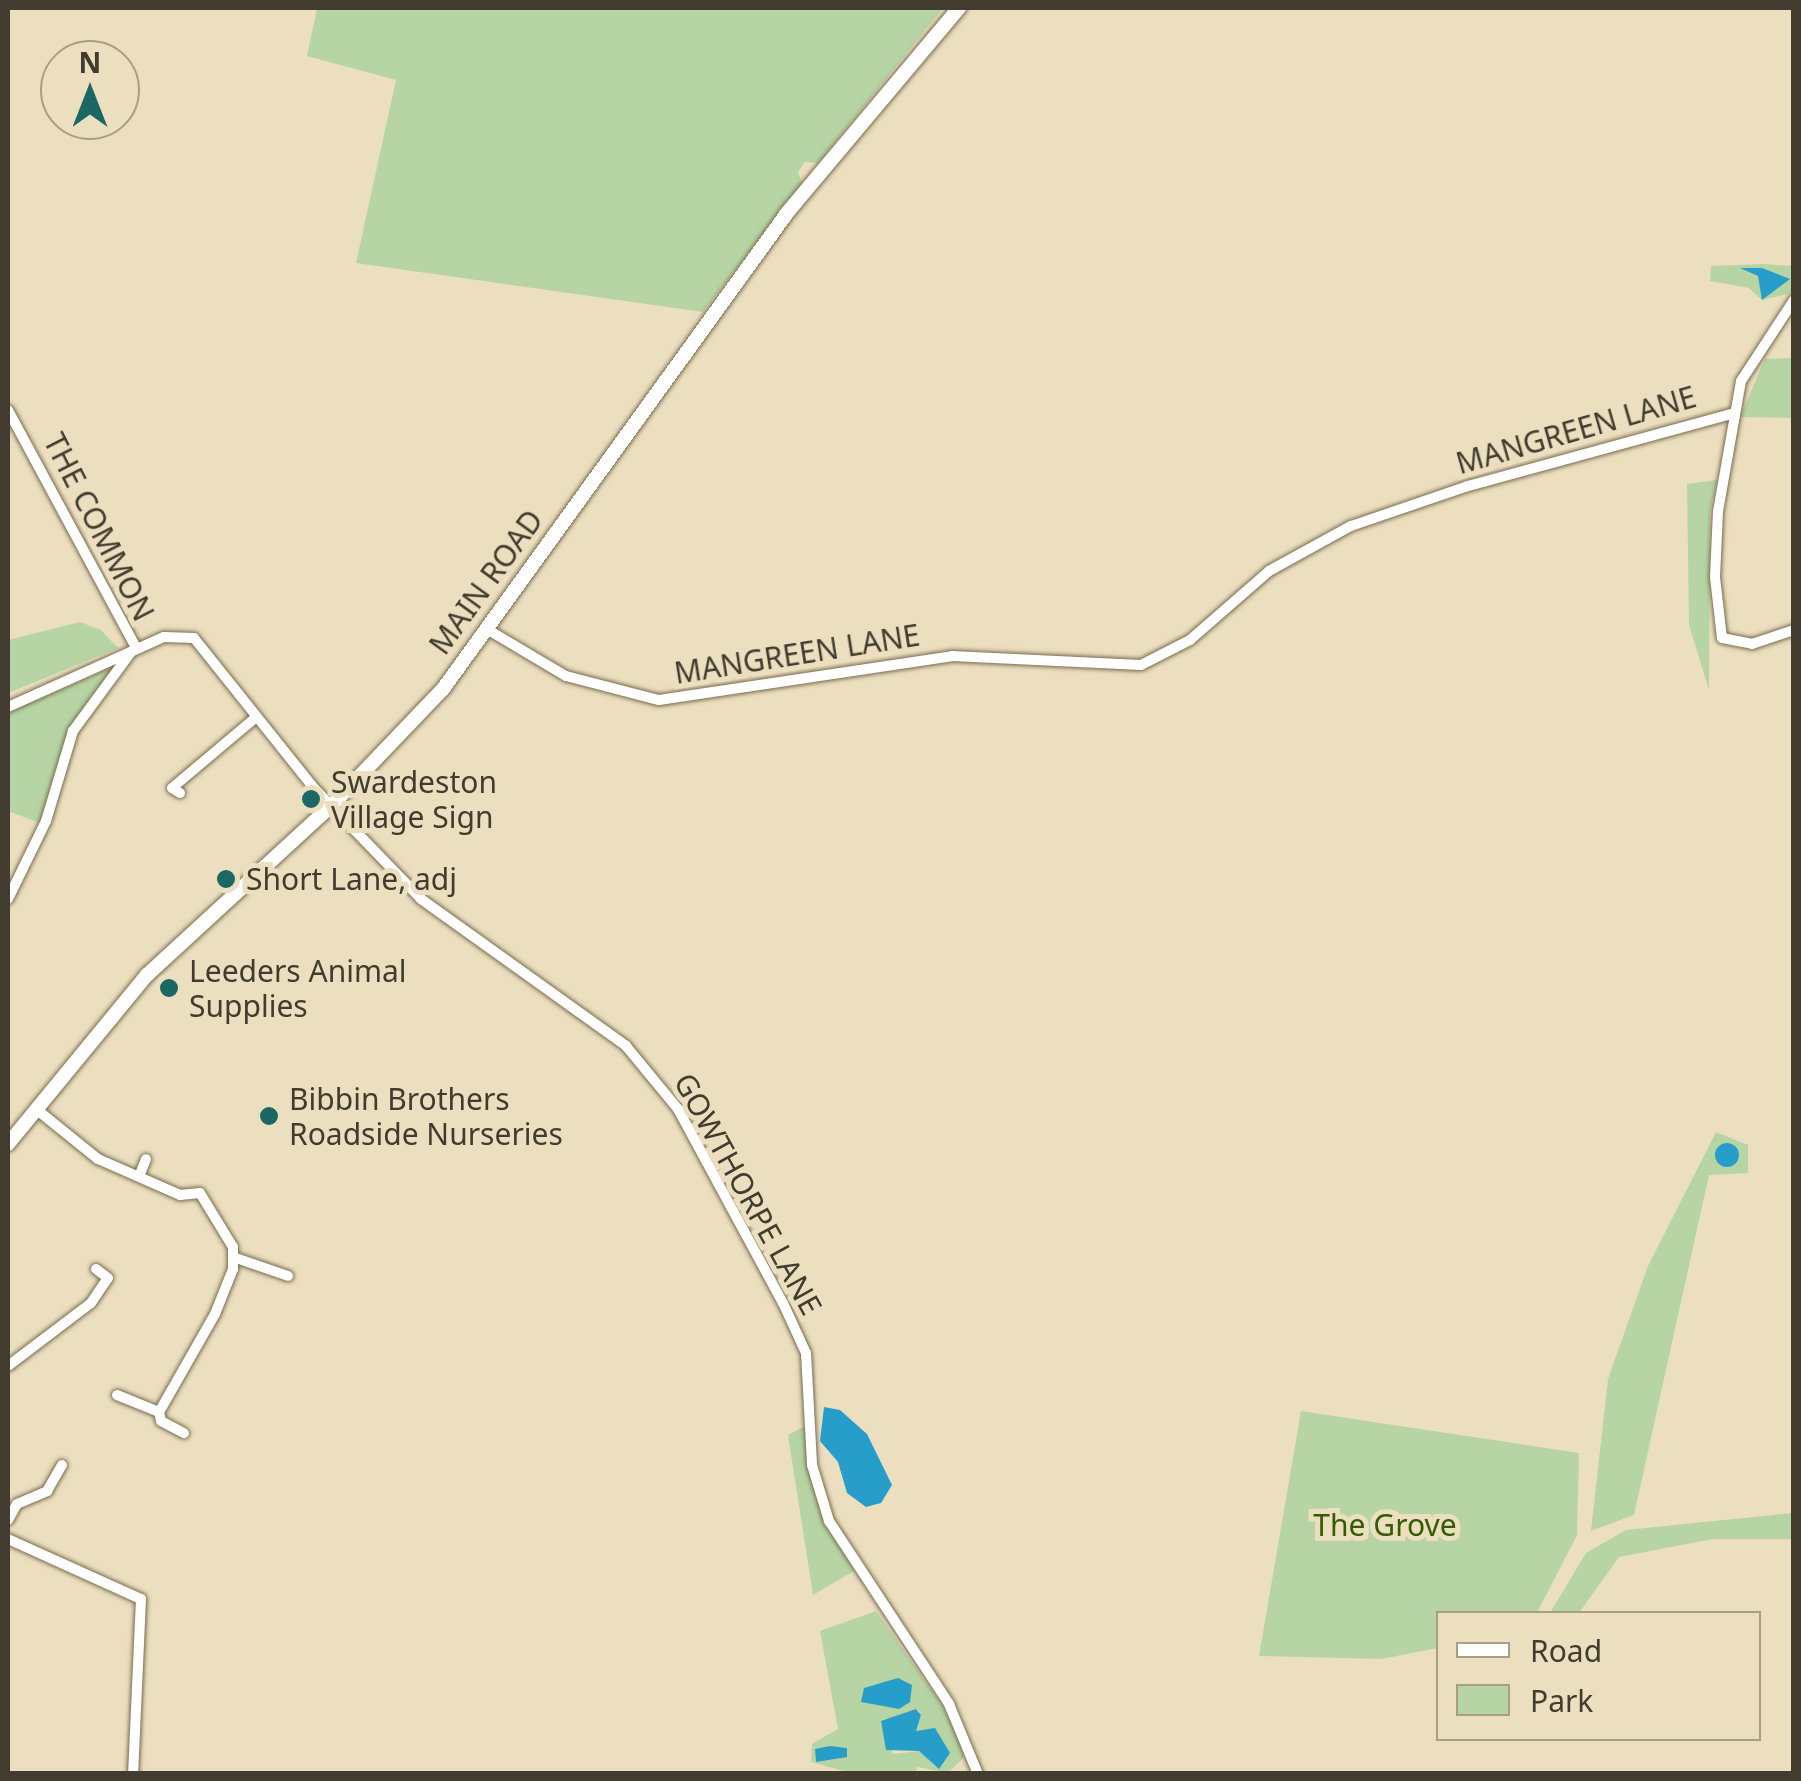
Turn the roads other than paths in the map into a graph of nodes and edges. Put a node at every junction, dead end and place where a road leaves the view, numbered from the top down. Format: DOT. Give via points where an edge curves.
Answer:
graph roads {
  1 [pos="960,8"];
  2 [pos="1794,300"];
  3 [pos="8,410"];
  4 [pos="1732,414"];
  5 [pos="486,628"];
  6 [pos="1794,630"];
  7 [pos="133,650"];
  8 [pos="8,707"];
  9 [pos="255,718"];
  10 [pos="171,789"];
  11 [pos="331,806"];
  12 [pos="8,899"];
  13 [pos="36,1109"];
  14 [pos="8,1144"];
  15 [pos="146,1159"];
  16 [pos="140,1174"];
  17 [pos="236,1258"];
  18 [pos="96,1269"];
  19 [pos="288,1276"];
  20 [pos="8,1366"];
  21 [pos="117,1395"];
  22 [pos="158,1412"];
  23 [pos="184,1433"];
  24 [pos="62,1465"];
  25 [pos="8,1520"];
  26 [pos="8,1539"];
  27 [pos="133,1774"];
  28 [pos="978,1774"];
  1 -- 5 [label="main road, MAIN ROAD" via="786,213"];
  2 -- 4 [label="street" via="1762,342"];
  3 -- 7 [label="street, THE COMMON"];
  4 -- 5 [label="street, MANGREEN LANE" via="1468,486 1350,526 1280,563 1190,640 1142,665 952,656 659,700 566,676"];
  4 -- 6 [label="street" via="1718,511 1719,633 1740,645"];
  5 -- 11 [label="main road, MAIN ROAD" via="443,689"];
  7 -- 8 [label="street, THE COMMON"];
  7 -- 9 [label="street, GOWTHORPE LANE" via="175,634 194,638"];
  7 -- 12 [label="street" via="73,731 46,820"];
  9 -- 10 [label="street"];
  9 -- 11 [label="street, GOWTHORPE LANE"];
  11 -- 13 [label="main road, MAIN ROAD" via="155,967"];
  11 -- 28 [label="street, GOWTHORPE LANE" via="421,899 626,1046 678,1109 802,1342 812,1465 830,1521 950,1704"];
  13 -- 14 [label="main road, MAIN ROAD"];
  13 -- 16 [label="street" via="90,1154"];
  15 -- 16 [label="street"];
  16 -- 17 [label="street" via="180,1195 200,1193"];
  17 -- 19 [label="street"];
  17 -- 22 [label="street" via="199,1349"];
  18 -- 20 [label="street" via="112,1282"];
  21 -- 22 [label="street"];
  22 -- 23 [label="street" via="161,1421"];
  24 -- 25 [label="street" via="47,1491 18,1504"];
  26 -- 27 [label="street" via="142,1602"];
}
